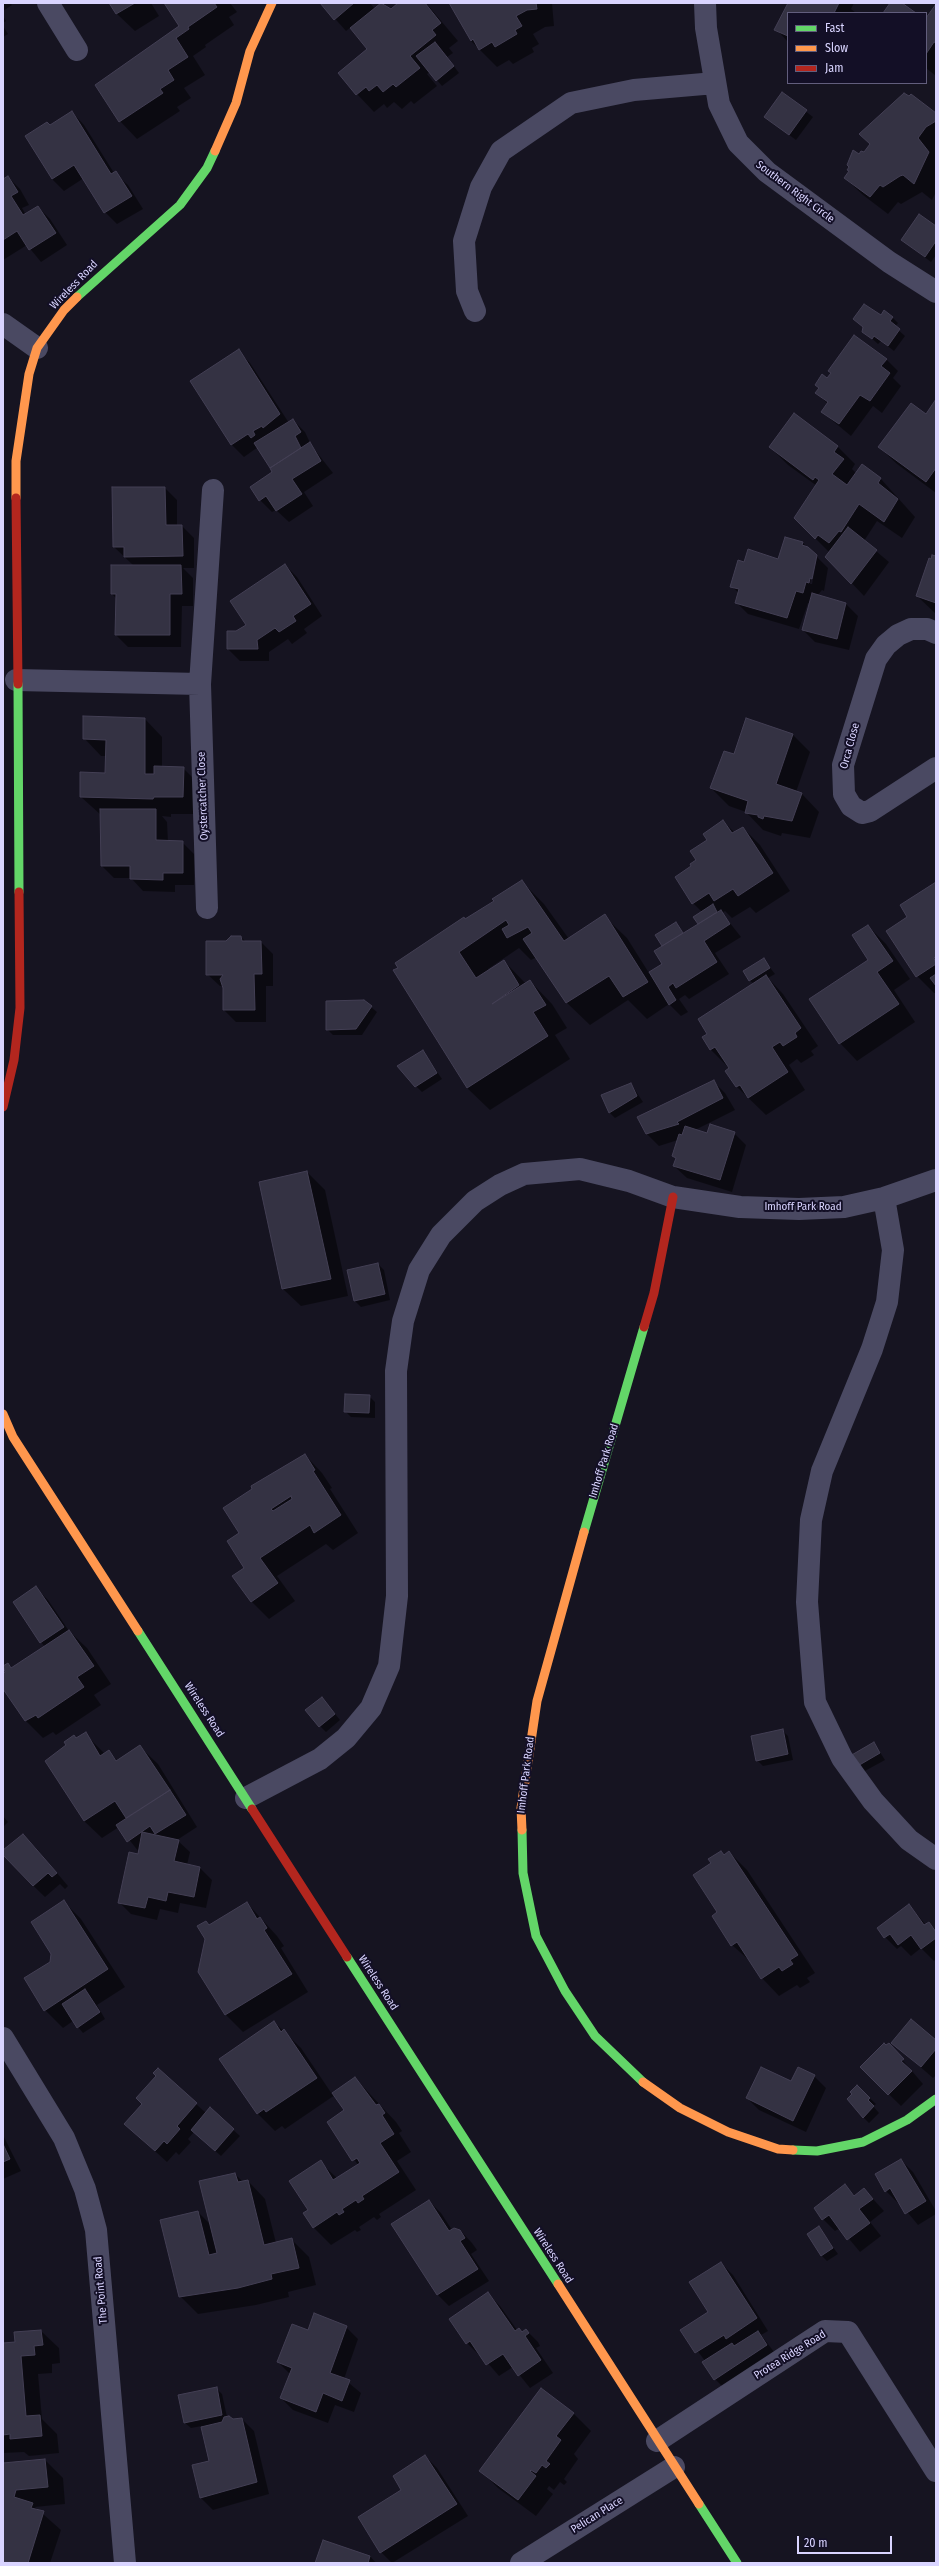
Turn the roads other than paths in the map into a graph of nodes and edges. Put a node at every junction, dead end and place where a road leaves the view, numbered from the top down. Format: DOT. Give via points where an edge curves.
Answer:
graph roads {
  1 [pos="48,3"];
  2 [pos="272,3"];
  3 [pos="705,3"];
  4 [pos="77,50"];
  5 [pos="715,83"];
  6 [pos="936,292"];
  7 [pos="475,311"];
  8 [pos="3,324"];
  9 [pos="37,348"];
  10 [pos="213,490"];
  11 [pos="936,633"];
  12 [pos="16,680"];
  13 [pos="200,684"];
  14 [pos="936,768"];
  15 [pos="207,908"];
  16 [pos="3,1107"];
  17 [pos="936,1180"];
  18 [pos="673,1197"];
  19 [pos="884,1198"];
  20 [pos="3,1414"];
  21 [pos="246,1798"];
  22 [pos="936,1859"];
  23 [pos="3,2038"];
  24 [pos="936,2099"];
  25 [pos="658,2442"];
  26 [pos="674,2467"];
  27 [pos="936,2471"];
  28 [pos="125,2563"];
  29 [pos="521,2563"];
  30 [pos="737,2563"];
  1 -- 4 [label="street"];
  2 -- 9 [label="street, Wireless Road" via="250,51 236,103 217,151 193,188 165,220 97,276 64,310"];
  3 -- 5 [label="street, Southern Right Circle" via="706,28"];
  5 -- 6 [label="street, Southern Right Circle" via="719,104 728,126 752,159 889,262"];
  5 -- 7 [label="street" via="634,90 571,103 501,151 481,187 464,241 467,291"];
  8 -- 9 [label="street"];
  9 -- 12 [label="street, Wireless Road" via="22,409 16,461"];
  10 -- 13 [label="street, Oystercatcher Close"];
  11 -- 14 [label="street, Orca Close" via="927,629 911,629 886,644 876,659 842,765 844,794 851,806 862,813 870,811"];
  12 -- 13 [label="street"];
  12 -- 16 [label="street, Wireless Road" via="20,1008 14,1060"];
  13 -- 15 [label="street, Oystercatcher Close"];
  17 -- 19 [label="street, Imhoff Park Road"];
  18 -- 19 [label="street, Imhoff Park Road" via="740,1206 799,1208 844,1207"];
  18 -- 21 [label="street, Imhoff Park Road" via="629,1181 580,1169 524,1174 475,1201 441,1235 419,1270 403,1321 396,1371 397,1596 389,1666 371,1708 346,1738 320,1759"];
  18 -- 24 [label="street, Imhoff Park Road" via="654,1293 603,1462 537,1701 521,1808 523,1873 536,1936 565,1991 595,2036 643,2081 680,2108 728,2132 778,2149 817,2151 863,2142 907,2120"];
  19 -- 22 [label="street" via="893,1250 887,1302 872,1349 822,1471 811,1520 807,1602 815,1702 842,1758 873,1801 909,1840"];
  20 -- 21 [label="street, Wireless Road" via="13,1437"];
  21 -- 25 [label="street, Wireless Road"];
  23 -- 28 [label="street, The Point Road" via="64,2138 85,2189 96,2230"];
  25 -- 26 [label="street, Wireless Road"];
  25 -- 27 [label="street, Protea Ridge Road" via="825,2331 848,2332"];
  26 -- 29 [label="street, Pelican Place"];
  26 -- 30 [label="street, Wireless Road"];
}
